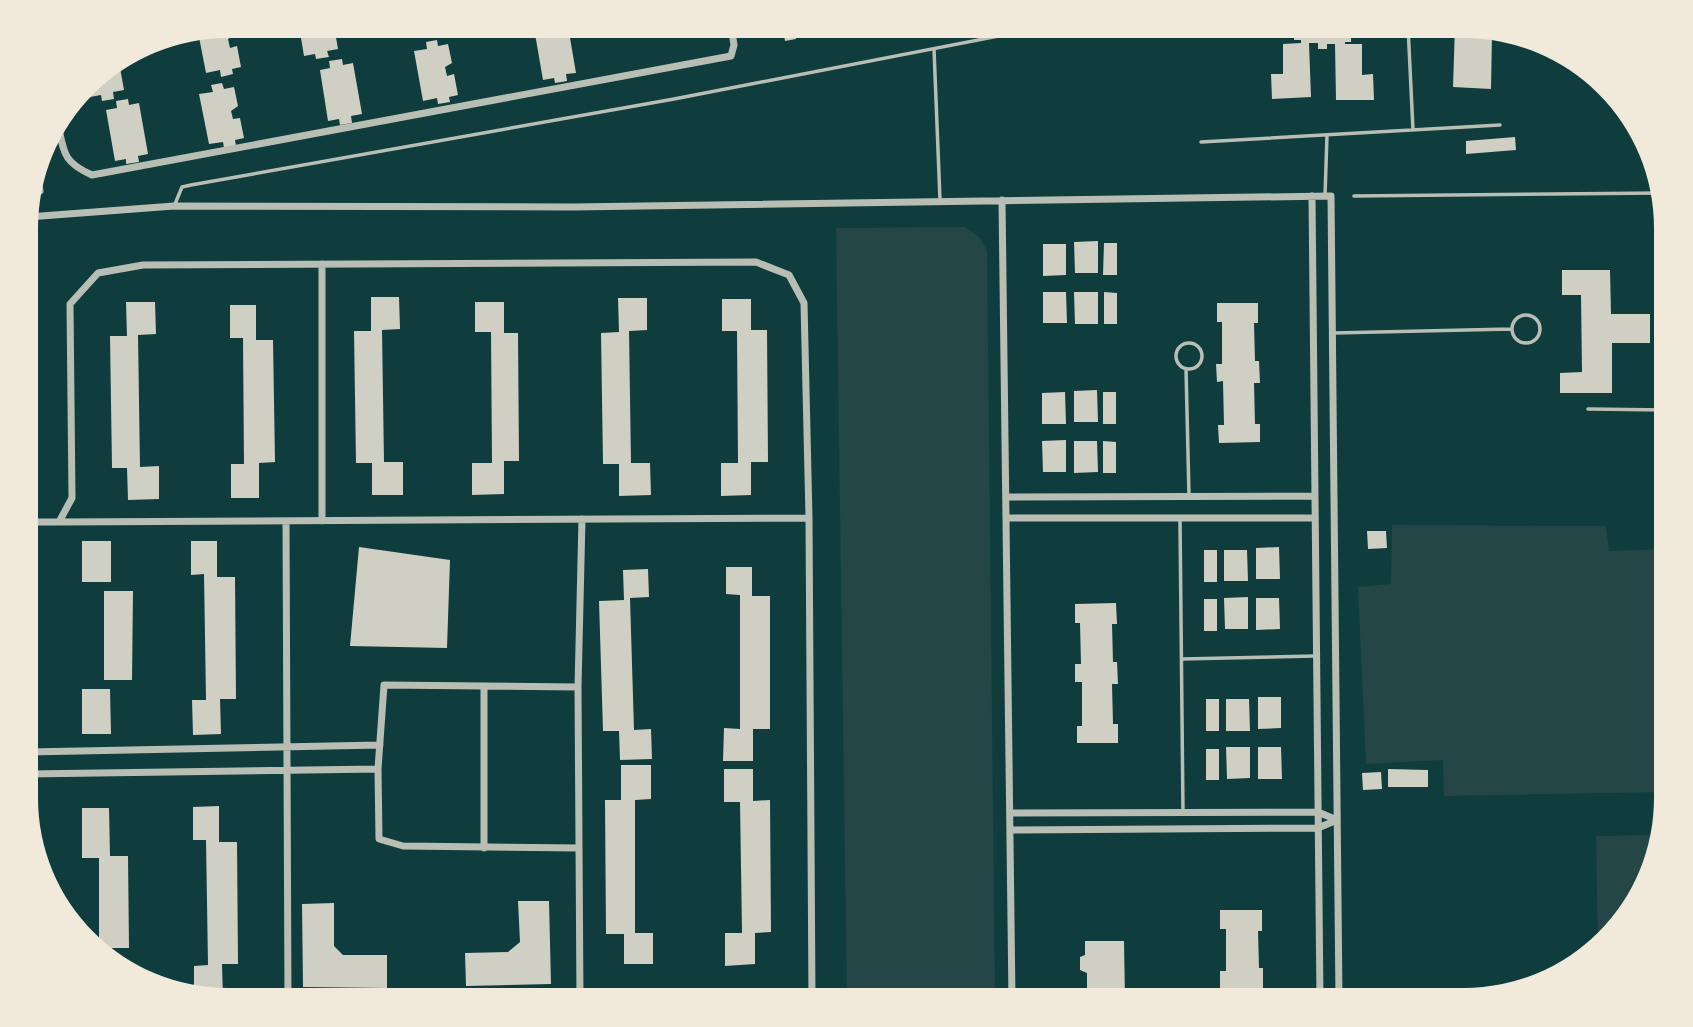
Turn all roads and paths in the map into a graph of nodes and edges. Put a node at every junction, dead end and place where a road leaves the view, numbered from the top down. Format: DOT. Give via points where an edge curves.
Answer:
graph roads {
  1 [pos="733,38"];
  2 [pos="987,38"];
  3 [pos="1409,38"];
  4 [pos="934,48"];
  5 [pos="1500,125"];
  6 [pos="1413,130"];
  7 [pos="1327,135"];
  8 [pos="61,139"];
  9 [pos="1201,142"];
  10 [pos="1651,193"];
  11 [pos="1312,196"];
  12 [pos="1328,196"];
  13 [pos="1353,196"];
  14 [pos="1002,200"];
  15 [pos="940,201"];
  16 [pos="174,206"];
  17 [pos="39,216"];
  18 [pos="323,264"];
  19 [pos="1511,330"];
  20 [pos="1333,333"];
  21 [pos="1186,369"];
  22 [pos="1588,409"];
  23 [pos="1654,410"];
  24 [pos="1189,496"];
  25 [pos="1315,496"];
  26 [pos="1006,497"];
  27 [pos="809,518"];
  28 [pos="1006,518"];
  29 [pos="1180,518"];
  30 [pos="1315,518"];
  31 [pos="582,519"];
  32 [pos="286,521"];
  33 [pos="322,521"];
  34 [pos="38,522"];
  35 [pos="59,523"];
  36 [pos="1317,656"];
  37 [pos="1182,659"];
  38 [pos="484,686"];
  39 [pos="578,687"];
  40 [pos="380,745"];
  41 [pos="286,747"];
  42 [pos="38,752"];
  43 [pos="378,769"];
  44 [pos="286,770"];
  45 [pos="38,774"];
  46 [pos="1183,812"];
  47 [pos="1318,812"];
  48 [pos="1010,813"];
  49 [pos="1337,820"];
  50 [pos="1318,828"];
  51 [pos="1010,830"];
  52 [pos="484,848"];
  53 [pos="579,848"];
  54 [pos="288,988"];
  55 [pos="580,988"];
  56 [pos="812,988"];
  57 [pos="1012,988"];
  58 [pos="1320,988"];
  59 [pos="1339,988"];
  1 -- 8 [label="street" via="731,56 92,175 65,157"];
  2 -- 4 [label="lane"];
  3 -- 6 [label="lane"];
  4 -- 15 [label="lane"];
  4 -- 16 [label="lane" via="191,185 182,187"];
  5 -- 6 [label="lane"];
  6 -- 7 [label="lane"];
  7 -- 9 [label="lane"];
  7 -- 12 [label="lane"];
  10 -- 13 [label="lane"];
  11 -- 12 [label="street"];
  11 -- 14 [label="street"];
  11 -- 25 [label="street"];
  12 -- 20 [label="street"];
  14 -- 15 [label="street"];
  14 -- 26 [label="street"];
  15 -- 16 [label="street" via="573,207"];
  16 -- 17 [label="street"];
  18 -- 27 [label="street" via="756,262 789,275 804,303"];
  18 -- 33 [label="street"];
  18 -- 35 [label="street" via="143,265 98,273 70,304 72,498"];
  19 -- 19 [label="lane" via="1518,341 1528,343 1536,339 1540,326 1535,317 1526,314 1517,317"];
  19 -- 20 [label="lane"];
  20 -- 49 [label="street"];
  21 -- 21 [label="lane" via="1201,361 1202,352 1192,343 1180,345 1176,352 1179,365"];
  21 -- 24 [label="lane"];
  22 -- 23 [label="lane"];
  24 -- 25 [label="street"];
  24 -- 26 [label="street"];
  25 -- 30 [label="street"];
  26 -- 28 [label="street"];
  27 -- 31 [label="street"];
  27 -- 56 [label="street"];
  28 -- 29 [label="street"];
  28 -- 48 [label="street"];
  29 -- 30 [label="street"];
  29 -- 37 [label="lane"];
  30 -- 36 [label="street"];
  31 -- 33 [label="street"];
  31 -- 39 [label="street"];
  32 -- 33 [label="street"];
  32 -- 35 [label="street"];
  32 -- 41 [label="street"];
  34 -- 35 [label="street"];
  36 -- 37 [label="lane"];
  36 -- 47 [label="street"];
  37 -- 46 [label="lane"];
  38 -- 39 [label="street"];
  38 -- 40 [label="street" via="384,685"];
  38 -- 52 [label="street"];
  39 -- 53 [label="street"];
  40 -- 41 [label="street"];
  40 -- 43 [label="street"];
  41 -- 42 [label="street"];
  41 -- 44 [label="street"];
  43 -- 44 [label="street"];
  43 -- 52 [label="street" via="379,839 403,846"];
  44 -- 45 [label="street"];
  44 -- 54 [label="street"];
  46 -- 47 [label="street"];
  46 -- 48 [label="street"];
  47 -- 49 [label="street"];
  47 -- 50 [label="street"];
  48 -- 51 [label="street"];
  49 -- 50 [label="street"];
  49 -- 59 [label="street"];
  50 -- 51 [label="street"];
  50 -- 58 [label="street"];
  51 -- 57 [label="street"];
  52 -- 53 [label="street"];
  53 -- 55 [label="street"];
}
